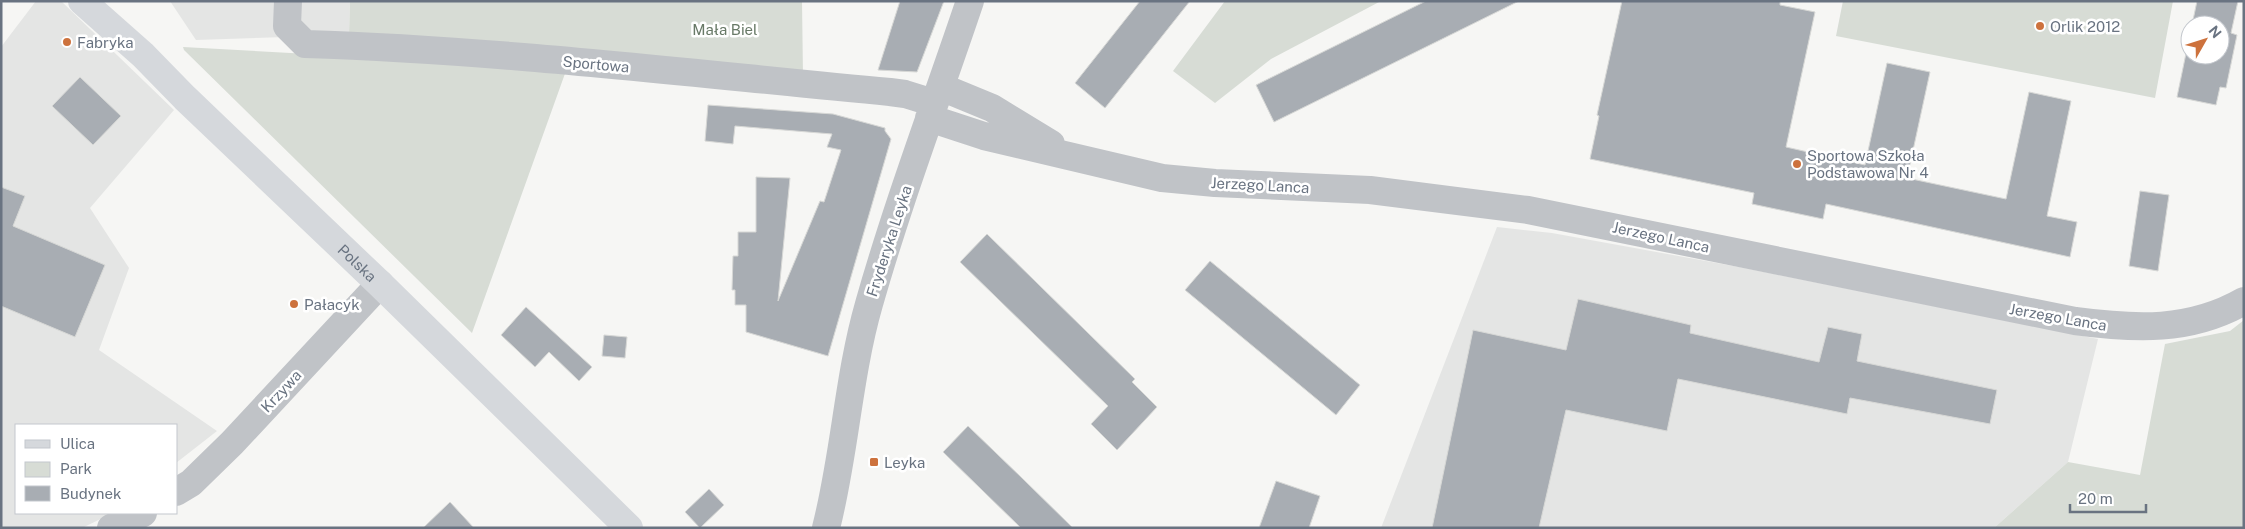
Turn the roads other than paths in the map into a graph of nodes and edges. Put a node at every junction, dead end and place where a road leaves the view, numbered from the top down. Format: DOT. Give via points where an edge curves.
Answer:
graph roads {
  1 [pos="288,1"];
  2 [pos="970,1"];
  3 [pos="88,3"];
  4 [pos="935,103"];
  5 [pos="380,284"];
  6 [pos="2244,301"];
  7 [pos="836,488"];
  8 [pos="178,491"];
  9 [pos="141,514"];
  10 [pos="111,528"];
  11 [pos="629,528"];
  12 [pos="826,528"];
  13 [pos="840,528"];
  1 -- 4 [label="street, Sportowa" via="287,26 305,44 409,48 557,60 898,93"];
  2 -- 4 [label="street, Fryderyka Leyka"];
  3 -- 5 [label="main road, Polska"];
  4 -- 6 [label="street, Jerzego Lanca" via="992,108 1072,157 1162,178 1370,190 1528,210 2049,318 2152,327 2203,320"];
  4 -- 7 [label="street, Fryderyka Leyka" via="869,305 857,356"];
  5 -- 8 [label="street, Krzywa" via="232,443 191,483"];
  5 -- 11 [label="main road, Polska"];
  7 -- 12 [label="street, Fryderyka Leyka"];
  7 -- 13 [label="street, Fryderyka Leyka"];
  9 -- 10 [label="street"];
}
